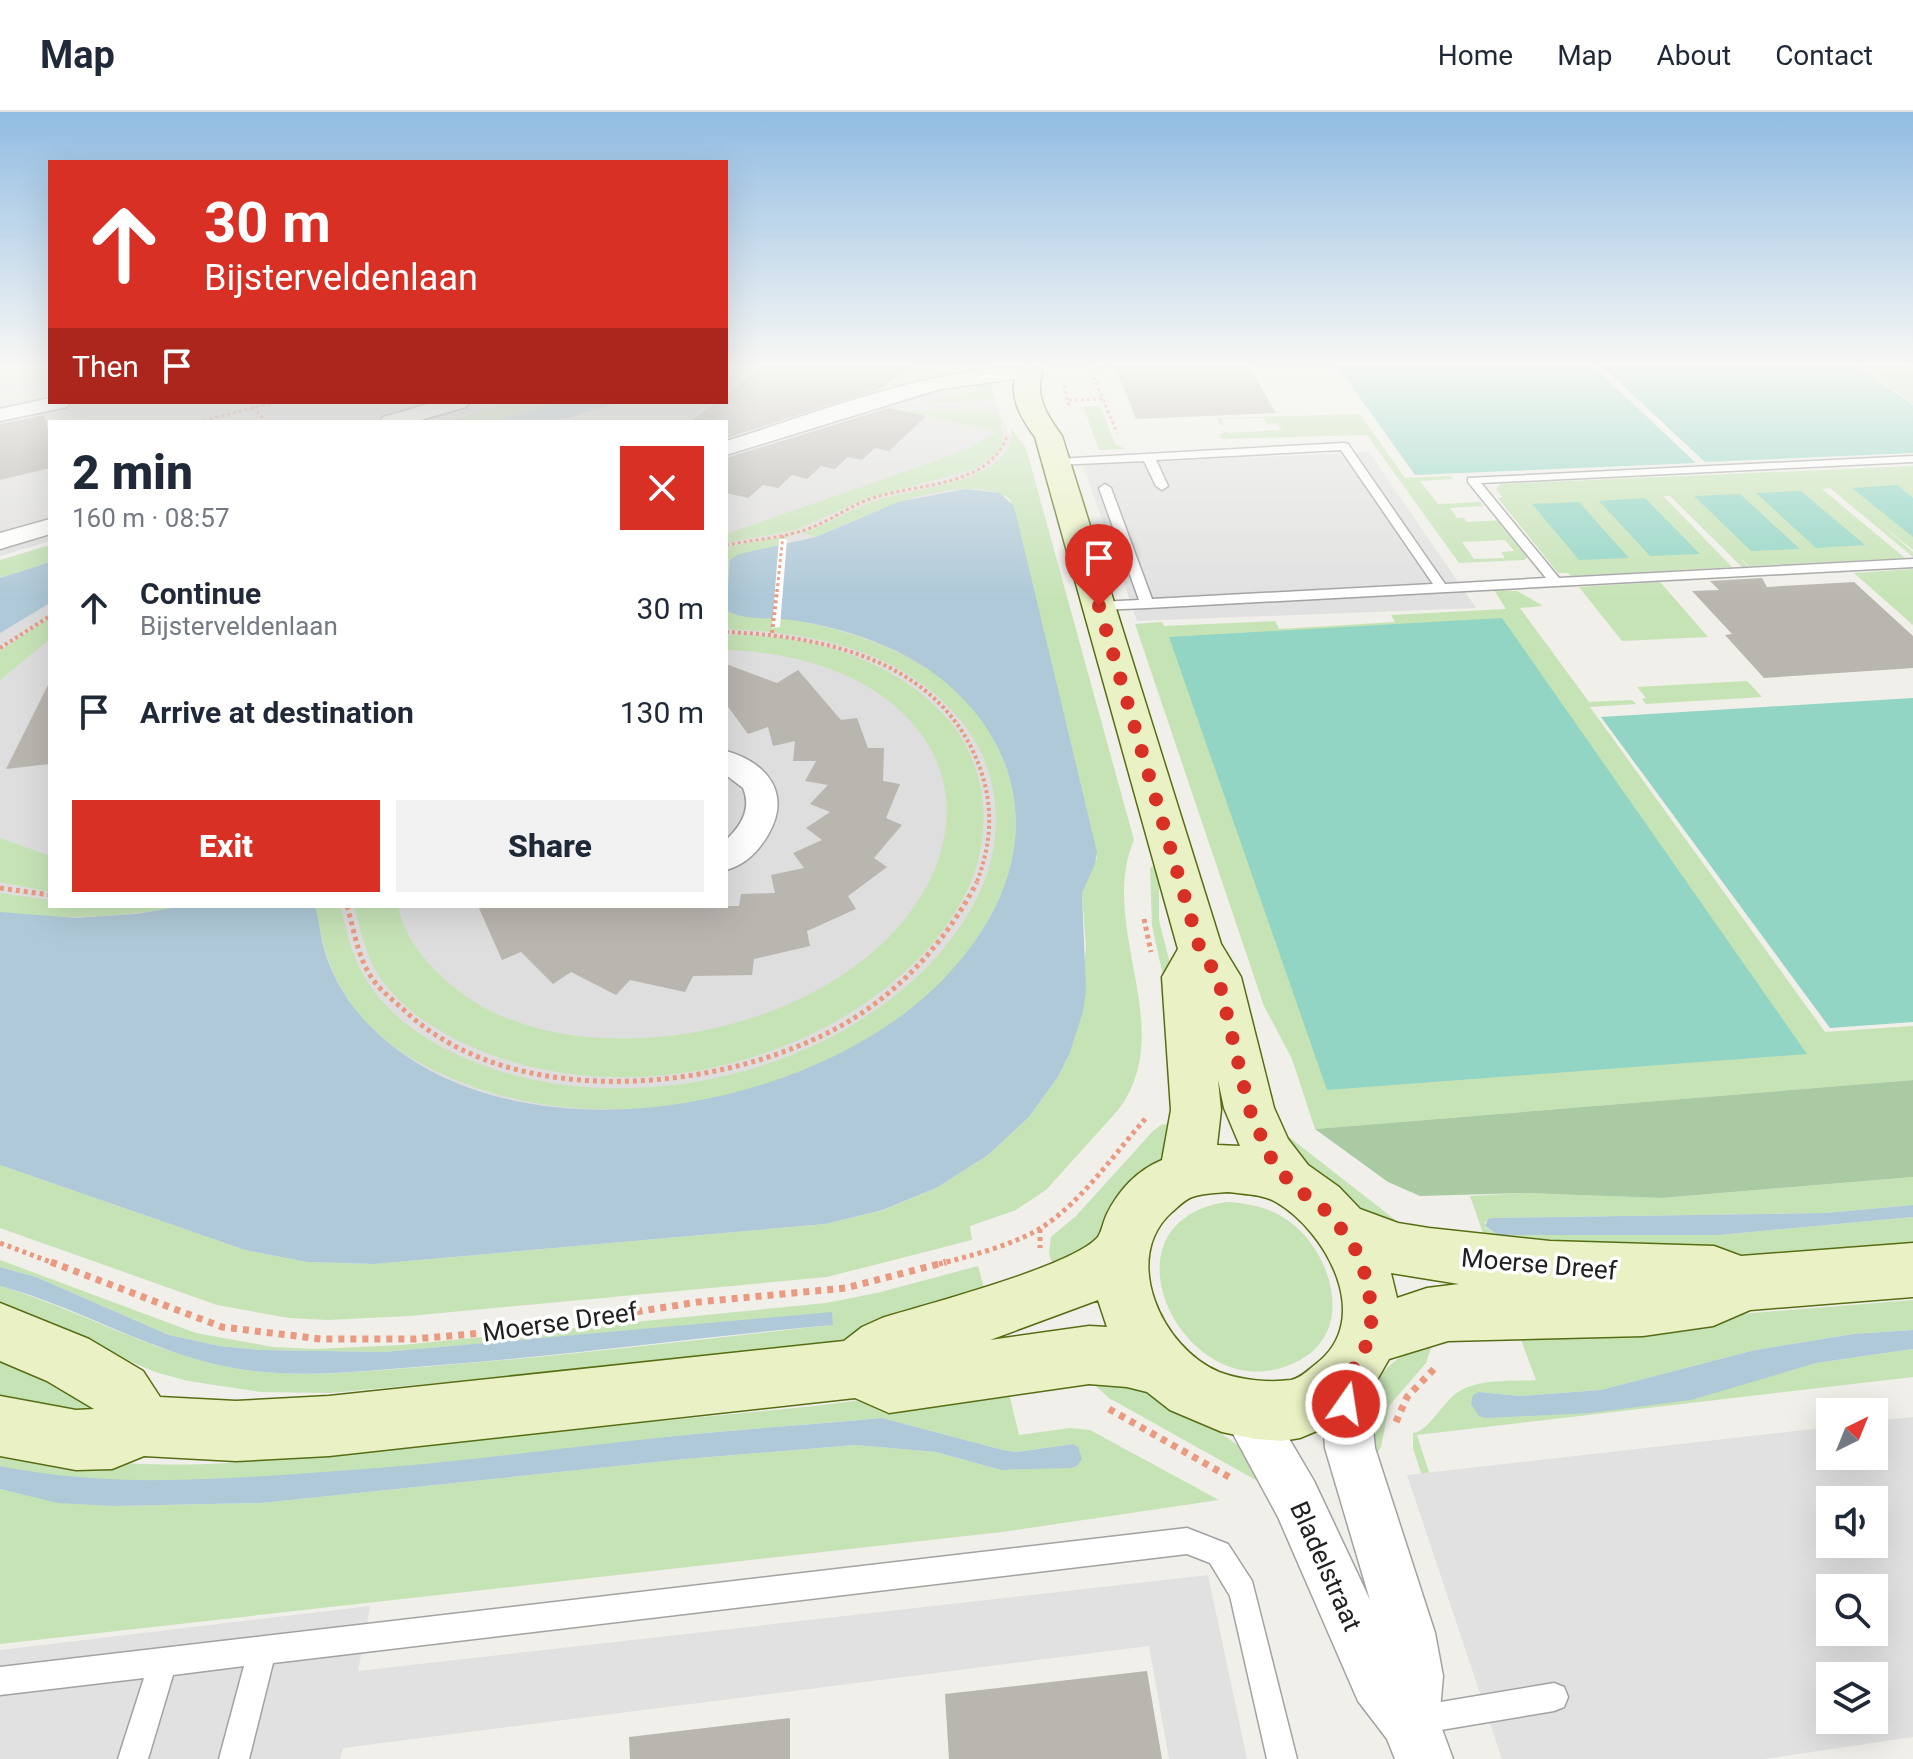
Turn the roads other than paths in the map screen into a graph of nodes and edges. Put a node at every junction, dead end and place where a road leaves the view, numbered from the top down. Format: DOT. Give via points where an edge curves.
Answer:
graph roads {
  1 [pos="1049,444"];
  2 [pos="1052,449"];
  3 [pos="1148,456"];
  4 [pos="1913,459"];
  5 [pos="1162,486"];
  6 [pos="1105,488"];
  7 [pos="48,527"];
  8 [pos="0,541"];
  9 [pos="1913,563"];
  10 [pos="1555,581"];
  11 [pos="1441,587"];
  12 [pos="1147,604"];
  13 [pos="1099,606"];
  14 [pos="728,763"];
  15 [pos="728,856"];
  16 [pos="1200,949"];
  17 [pos="1182,1177"];
  18 [pos="1290,1183"];
  19 [pos="1340,1228"];
  20 [pos="1122,1253"];
  21 [pos="1913,1270"];
  22 [pos="1741,1283"];
  23 [pos="0,1332"];
  24 [pos="1355,1360"];
  25 [pos="1165,1367"];
  26 [pos="856,1369"];
  27 [pos="1244,1408"];
  28 [pos="0,1426"];
  29 [pos="144,1426"];
  30 [pos="262,1650"];
  31 [pos="163,1662"];
  32 [pos="0,1681"];
  33 [pos="1554,1697"];
  34 [pos="1417,1740"];
  35 [pos="133,1759"];
  36 [pos="234,1759"];
  37 [pos="1282,1759"];
  1 -- 2 [label="street"];
  2 -- 3 [label="lane"];
  2 -- 13 [label="street"];
  3 -- 5 [label="lane"];
  3 -- 11 [label="lane" via="1344,446"];
  4 -- 10 [label="lane" via="1472,480"];
  6 -- 12 [label="lane"];
  7 -- 8 [label="street"];
  9 -- 10 [label="lane"];
  10 -- 11 [label="lane"];
  11 -- 12 [label="lane"];
  12 -- 13 [label="lane"];
  13 -- 16 [label="street"];
  14 -- 15 [label="street" via="751,777 763,804 754,835"];
  16 -- 17 [label="street" via="1185,977 1196,1110"];
  16 -- 18 [label="street" via="1218,977 1249,1108 1269,1155"];
  17 -- 18 [label="street" via="1228,1168"];
  17 -- 20 [label="street" via="1140,1207"];
  18 -- 19 [label="street"];
  19 -- 22 [label="street, Moerse Dreef" via="1429,1254 1550,1268 1714,1273"];
  19 -- 24 [label="street" via="1354,1246 1368,1282 1372,1318"];
  20 -- 25 [label="street" via="1127,1310"];
  20 -- 26 [label="street" via="1064,1287 882,1347"];
  21 -- 22 [label="street, Moerse Dreef"];
  22 -- 24 [label="street, Moerse Dreef" via="1725,1295 1674,1304 1445,1313"];
  23 -- 29 [label="street" via="68,1360 122,1392"];
  24 -- 27 [label="street" via="1314,1402 1272,1413"];
  24 -- 34 [label="street" via="1350,1448 1407,1633"];
  25 -- 26 [label="street" via="1089,1355 889,1383"];
  25 -- 27 [label="street" via="1183,1384 1226,1406"];
  26 -- 29 [label="street" via="329,1426 236,1431"];
  27 -- 34 [label="street, Bladelstraat" via="1296,1499 1378,1681"];
  28 -- 29 [label="street" via="76,1440 112,1439"];
  30 -- 31 [label="lane"];
  30 -- 36 [label="lane"];
  30 -- 37 [label="lane" via="1187,1541 1219,1553 1242,1591"];
  31 -- 32 [label="lane"];
  31 -- 35 [label="lane"];
  33 -- 34 [label="lane"];
}
